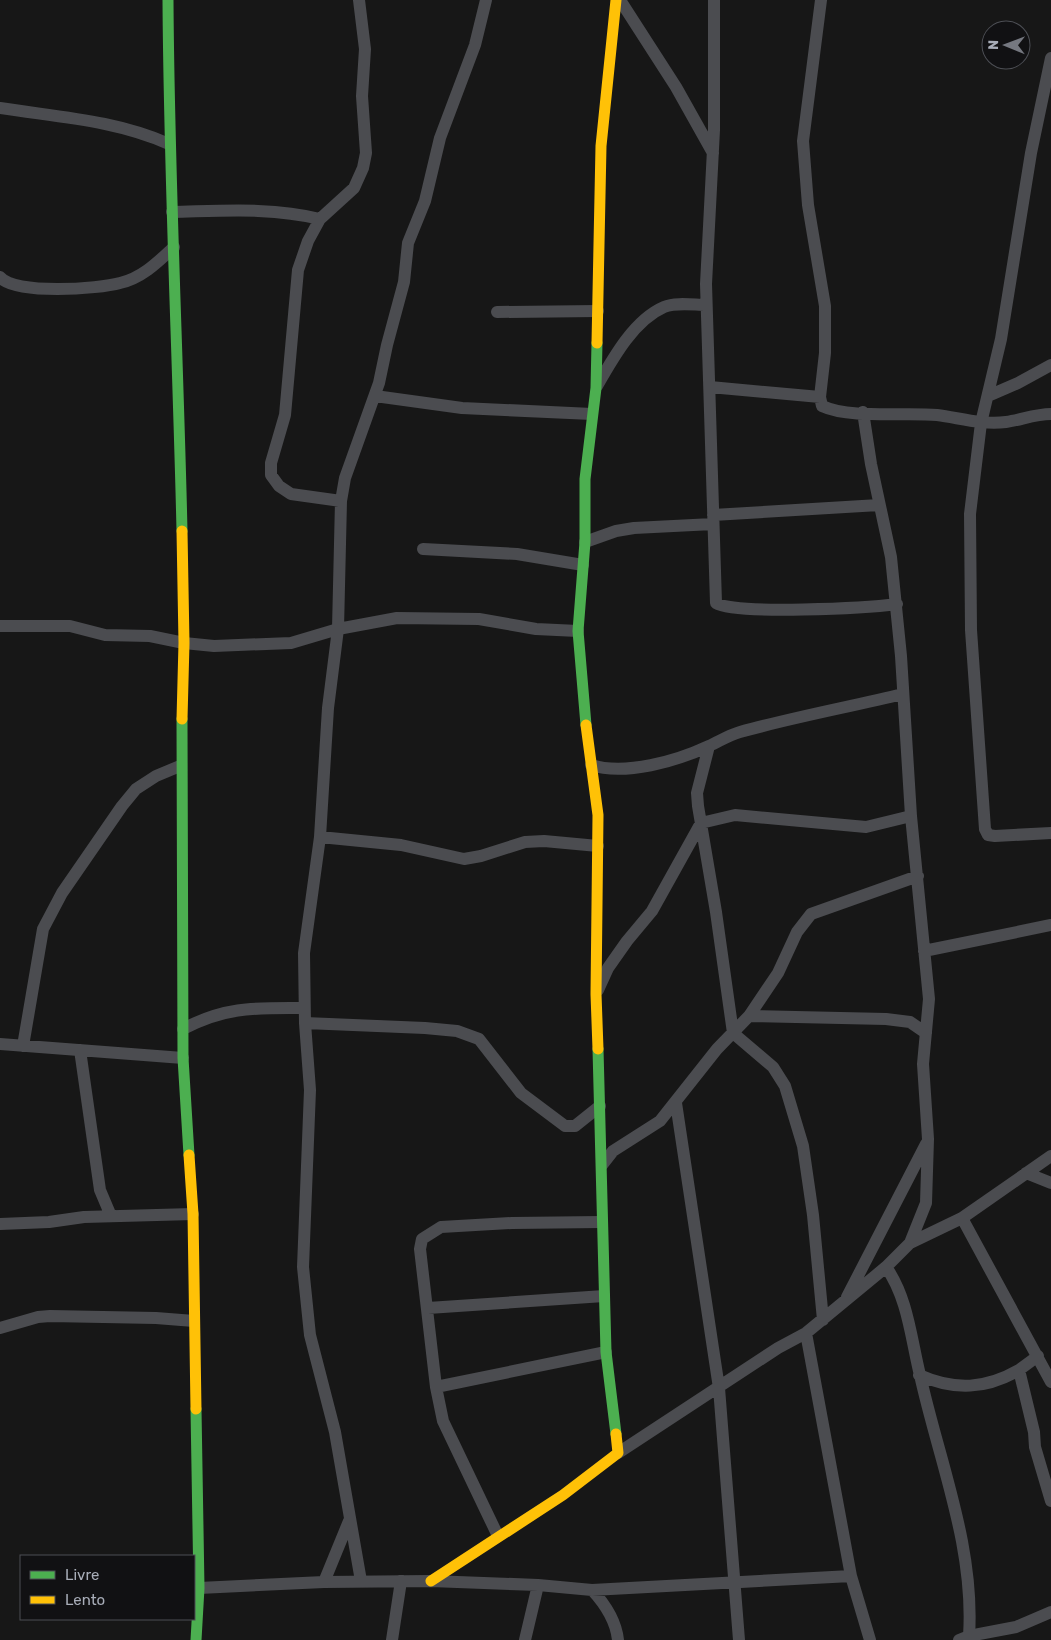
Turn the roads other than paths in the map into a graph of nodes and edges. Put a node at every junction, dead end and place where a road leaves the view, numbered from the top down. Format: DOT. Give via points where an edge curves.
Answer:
graph roads {
  1 [pos="168,0"];
  2 [pos="359,0"];
  3 [pos="486,0"];
  4 [pos="616,0"];
  5 [pos="620,0"];
  6 [pos="714,0"];
  7 [pos="821,0"];
  8 [pos="1051,58"];
  9 [pos="0,108"];
  10 [pos="168,144"];
  11 [pos="713,152"];
  12 [pos="172,212"];
  13 [pos="320,220"];
  14 [pos="174,247"];
  15 [pos="0,277"];
  16 [pos="706,306"];
  17 [pos="598,311"];
  18 [pos="497,312"];
  19 [pos="1051,365"];
  20 [pos="710,387"];
  21 [pos="596,388"];
  22 [pos="375,396"];
  23 [pos="988,396"];
  24 [pos="820,397"];
  25 [pos="863,412"];
  26 [pos="592,414"];
  27 [pos="1051,414"];
  28 [pos="981,423"];
  29 [pos="341,501"];
  30 [pos="879,505"];
  31 [pos="713,519"];
  32 [pos="585,542"];
  33 [pos="423,549"];
  34 [pos="583,565"];
  35 [pos="897,604"];
  36 [pos="0,626"];
  37 [pos="338,629"];
  38 [pos="578,630"];
  39 [pos="184,643"];
  40 [pos="903,694"];
  41 [pos="709,746"];
  42 [pos="592,765"];
  43 [pos="180,766"];
  44 [pos="911,816"];
  45 [pos="701,824"];
  46 [pos="1051,833"];
  47 [pos="320,836"];
  48 [pos="598,846"];
  49 [pos="918,876"];
  50 [pos="1051,925"];
  51 [pos="924,951"];
  52 [pos="596,994"];
  53 [pos="304,1008"];
  54 [pos="749,1016"];
  55 [pos="305,1023"];
  56 [pos="183,1029"];
  57 [pos="733,1033"];
  58 [pos="926,1033"];
  59 [pos="0,1044"];
  60 [pos="23,1046"];
  61 [pos="80,1050"];
  62 [pos="183,1058"];
  63 [pos="676,1103"];
  64 [pos="600,1106"];
  65 [pos="928,1139"];
  66 [pos="1051,1156"];
  67 [pos="602,1165"];
  68 [pos="1026,1174"];
  69 [pos="1051,1183"];
  70 [pos="192,1214"];
  71 [pos="111,1216"];
  72 [pos="962,1218"];
  73 [pos="601,1222"];
  74 [pos="0,1224"];
  75 [pos="910,1243"];
  76 [pos="886,1267"];
  77 [pos="604,1296"];
  78 [pos="842,1305"];
  79 [pos="428,1308"];
  80 [pos="823,1320"];
  81 [pos="194,1321"];
  82 [pos="0,1328"];
  83 [pos="806,1332"];
  84 [pos="606,1352"];
  85 [pos="1038,1356"];
  86 [pos="1019,1370"];
  87 [pos="920,1375"];
  88 [pos="1051,1382"];
  89 [pos="436,1387"];
  90 [pos="719,1388"];
  91 [pos="618,1453"];
  92 [pos="1051,1501"];
  93 [pos="349,1521"];
  94 [pos="498,1536"];
  95 [pos="851,1576"];
  96 [pos="361,1581"];
  97 [pos="432,1581"];
  98 [pos="324,1582"];
  99 [pos="401,1582"];
  100 [pos="734,1583"];
  101 [pos="538,1585"];
  102 [pos="199,1588"];
  103 [pos="592,1590"];
  104 [pos="1051,1612"];
  105 [pos="1015,1634"];
  106 [pos="964,1638"];
  107 [pos="196,1640"];
  108 [pos="392,1640"];
  109 [pos="525,1640"];
  110 [pos="618,1640"];
  111 [pos="739,1640"];
  112 [pos="870,1640"];
  1 -- 10 [label="street"];
  2 -- 13 [label="street" via="365,49 362,96 366,153 354,188"];
  3 -- 22 [label="street" via="475,45 440,138 425,201 408,243 404,282"];
  4 -- 17 [label="street" via="601,146"];
  5 -- 11 [label="street"];
  6 -- 11 [label="street"];
  7 -- 24 [label="street" via="803,141 808,204 825,306 825,353"];
  8 -- 23 [label="street"];
  9 -- 10 [label="street" via="78,118 151,136"];
  10 -- 12 [label="street"];
  11 -- 16 [label="street"];
  12 -- 13 [label="street" via="266,210"];
  12 -- 14 [label="street"];
  13 -- 29 [label="street" via="308,241 298,270 285,415 271,475 278,486 291,494"];
  14 -- 15 [label="street" via="151,268 121,283 88,288 43,288 14,286"];
  14 -- 39 [label="street"];
  16 -- 20 [label="street"];
  16 -- 21 [label="street" via="665,306 650,316 635,330"];
  17 -- 18 [label="street"];
  17 -- 21 [label="street"];
  19 -- 23 [label="street"];
  20 -- 24 [label="street"];
  20 -- 31 [label="street"];
  21 -- 26 [label="street"];
  22 -- 26 [label="street" via="462,408"];
  22 -- 29 [label="street"];
  23 -- 28 [label="street"];
  24 -- 25 [label="street" via="822,406 830,409"];
  25 -- 28 [label="street" via="938,415"];
  25 -- 30 [label="street"];
  26 -- 32 [label="street" via="585,479"];
  27 -- 28 [label="street"];
  28 -- 46 [label="street" via="970,514 970,583 985,829 988,835 995,836"];
  29 -- 37 [label="street"];
  30 -- 31 [label="street"];
  30 -- 35 [label="street"];
  31 -- 32 [label="street" via="616,531"];
  31 -- 35 [label="street" via="714,590 716,603 723,607 846,608"];
  32 -- 34 [label="street"];
  33 -- 34 [label="street" via="517,554"];
  34 -- 38 [label="street"];
  35 -- 40 [label="street"];
  36 -- 39 [label="street" via="70,626 105,635 150,636"];
  37 -- 38 [label="street" via="397,618 456,618 557,631"];
  37 -- 39 [label="street" via="291,642 214,646"];
  37 -- 47 [label="street" via="328,708"];
  38 -- 42 [label="street" via="581,685"];
  39 -- 43 [label="street"];
  40 -- 41 [label="street" via="738,732"];
  40 -- 44 [label="street"];
  41 -- 42 [label="street" via="666,762 620,770 605,770"];
  41 -- 45 [label="street" via="697,793"];
  42 -- 48 [label="street"];
  43 -- 56 [label="street"];
  43 -- 60 [label="street" via="136,789 62,893 43,930"];
  44 -- 45 [label="street" via="866,827 735,815"];
  44 -- 49 [label="street"];
  45 -- 52 [label="street" via="652,912 608,968"];
  45 -- 57 [label="street"];
  47 -- 48 [label="street" via="401,845 464,859 525,842"];
  47 -- 53 [label="street" via="305,936"];
  48 -- 52 [label="street"];
  49 -- 51 [label="street"];
  49 -- 54 [label="street" via="811,914 797,932 778,973"];
  50 -- 51 [label="street"];
  51 -- 58 [label="street" via="928,999"];
  52 -- 64 [label="street"];
  53 -- 55 [label="street"];
  53 -- 56 [label="street" via="249,1008 220,1012"];
  54 -- 57 [label="street"];
  54 -- 58 [label="street" via="886,1019 910,1022"];
  55 -- 64 [label="street" via="425,1028 469,1034 479,1038 521,1093 564,1126 575,1126"];
  55 -- 93 [label="street" via="310,1090 304,1280 310,1335 335,1432"];
  56 -- 62 [label="street"];
  57 -- 63 [label="street"];
  57 -- 80 [label="street" via="773,1067 786,1086 804,1155"];
  58 -- 65 [label="street" via="923,1064"];
  59 -- 60 [label="street"];
  60 -- 61 [label="street"];
  61 -- 62 [label="street"];
  61 -- 71 [label="street" via="100,1190"];
  62 -- 70 [label="street"];
  63 -- 67 [label="street" via="660,1121 613,1151"];
  63 -- 90 [label="street"];
  64 -- 67 [label="street"];
  65 -- 75 [label="street" via="926,1203"];
  65 -- 78 [label="street"];
  66 -- 68 [label="street"];
  67 -- 73 [label="street"];
  68 -- 69 [label="street"];
  68 -- 72 [label="street"];
  70 -- 71 [label="street"];
  70 -- 81 [label="street"];
  71 -- 74 [label="street"];
  72 -- 75 [label="street"];
  72 -- 85 [label="street"];
  73 -- 77 [label="street"];
  73 -- 79 [label="street" via="512,1222 441,1227 422,1239 420,1249"];
  75 -- 76 [label="street"];
  76 -- 78 [label="street"];
  76 -- 87 [label="street" via="903,1302"];
  77 -- 79 [label="street"];
  77 -- 84 [label="street"];
  78 -- 80 [label="street"];
  79 -- 89 [label="street"];
  80 -- 83 [label="street"];
  81 -- 82 [label="street" via="50,1316"];
  81 -- 102 [label="street"];
  83 -- 90 [label="street"];
  83 -- 95 [label="street"];
  84 -- 89 [label="street"];
  84 -- 91 [label="street"];
  85 -- 86 [label="street"];
  85 -- 88 [label="street"];
  86 -- 87 [label="street" via="983,1386 946,1384"];
  86 -- 92 [label="street" via="1035,1447"];
  87 -- 106 [label="street" via="966,1563 969,1596"];
  89 -- 94 [label="street" via="443,1421"];
  90 -- 91 [label="street"];
  90 -- 100 [label="street"];
  91 -- 94 [label="street" via="584,1482"];
  93 -- 96 [label="street"];
  93 -- 98 [label="street"];
  94 -- 97 [label="street"];
  95 -- 100 [label="street"];
  95 -- 112 [label="street"];
  96 -- 98 [label="street"];
  96 -- 99 [label="street"];
  97 -- 99 [label="street"];
  97 -- 101 [label="street"];
  98 -- 102 [label="street"];
  99 -- 108 [label="street"];
  100 -- 103 [label="street"];
  100 -- 111 [label="street"];
  101 -- 103 [label="street"];
  101 -- 109 [label="street"];
  102 -- 107 [label="street"];
  103 -- 110 [label="street" via="609,1613"];
  104 -- 105 [label="street"];
  105 -- 106 [label="street"];
}
